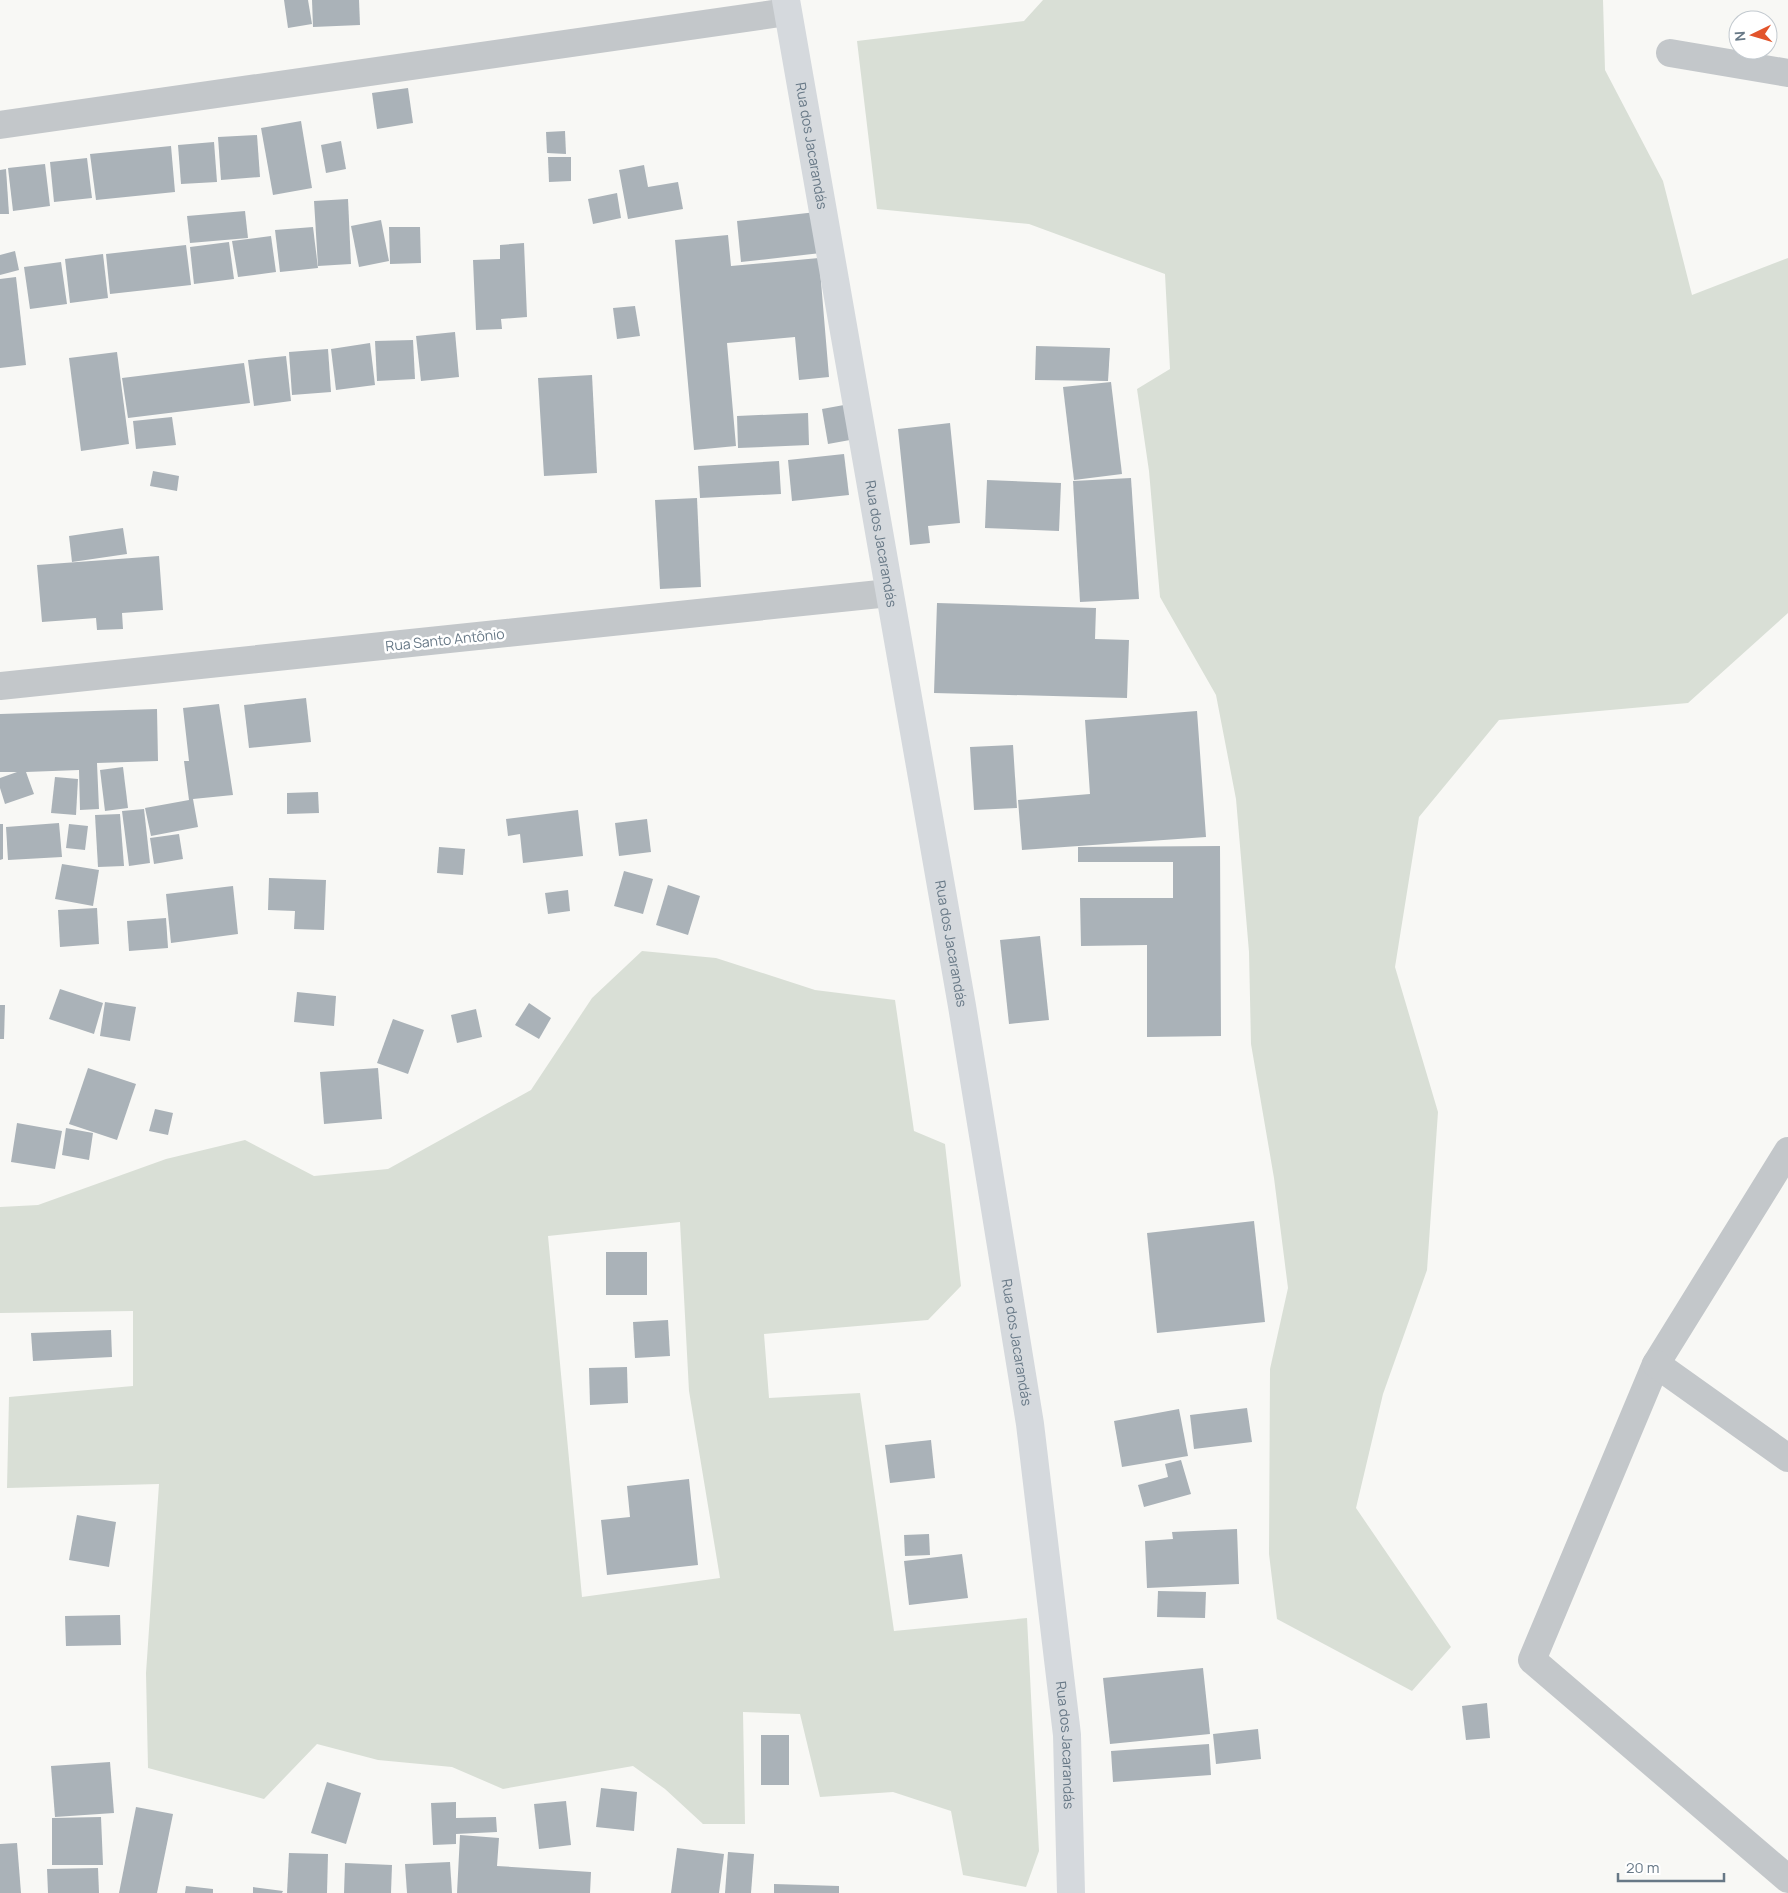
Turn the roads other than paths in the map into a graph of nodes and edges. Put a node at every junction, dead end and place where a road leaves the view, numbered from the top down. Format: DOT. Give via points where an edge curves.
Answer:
graph roads {
  1 [pos="787,6"];
  2 [pos="1670,53"];
  3 [pos="1788,73"];
  4 [pos="0,125"];
  5 [pos="889,593"];
  6 [pos="0,686"];
  7 [pos="1788,1151"];
  8 [pos="1656,1364"];
  9 [pos="1788,1458"];
  10 [pos="1788,1879"];
  11 [pos="1071,1893"];
  1 -- 4 [label="street"];
  1 -- 5 [label="street, Rua dos Jacarandás"];
  2 -- 3 [label="street"];
  5 -- 6 [label="street, Rua Santo Antônio"];
  5 -- 11 [label="street, Rua dos Jacarandás" via="962,1006 1030,1424 1067,1734"];
  7 -- 8 [label="street"];
  8 -- 9 [label="street"];
  8 -- 10 [label="street" via="1532,1660"];
}
